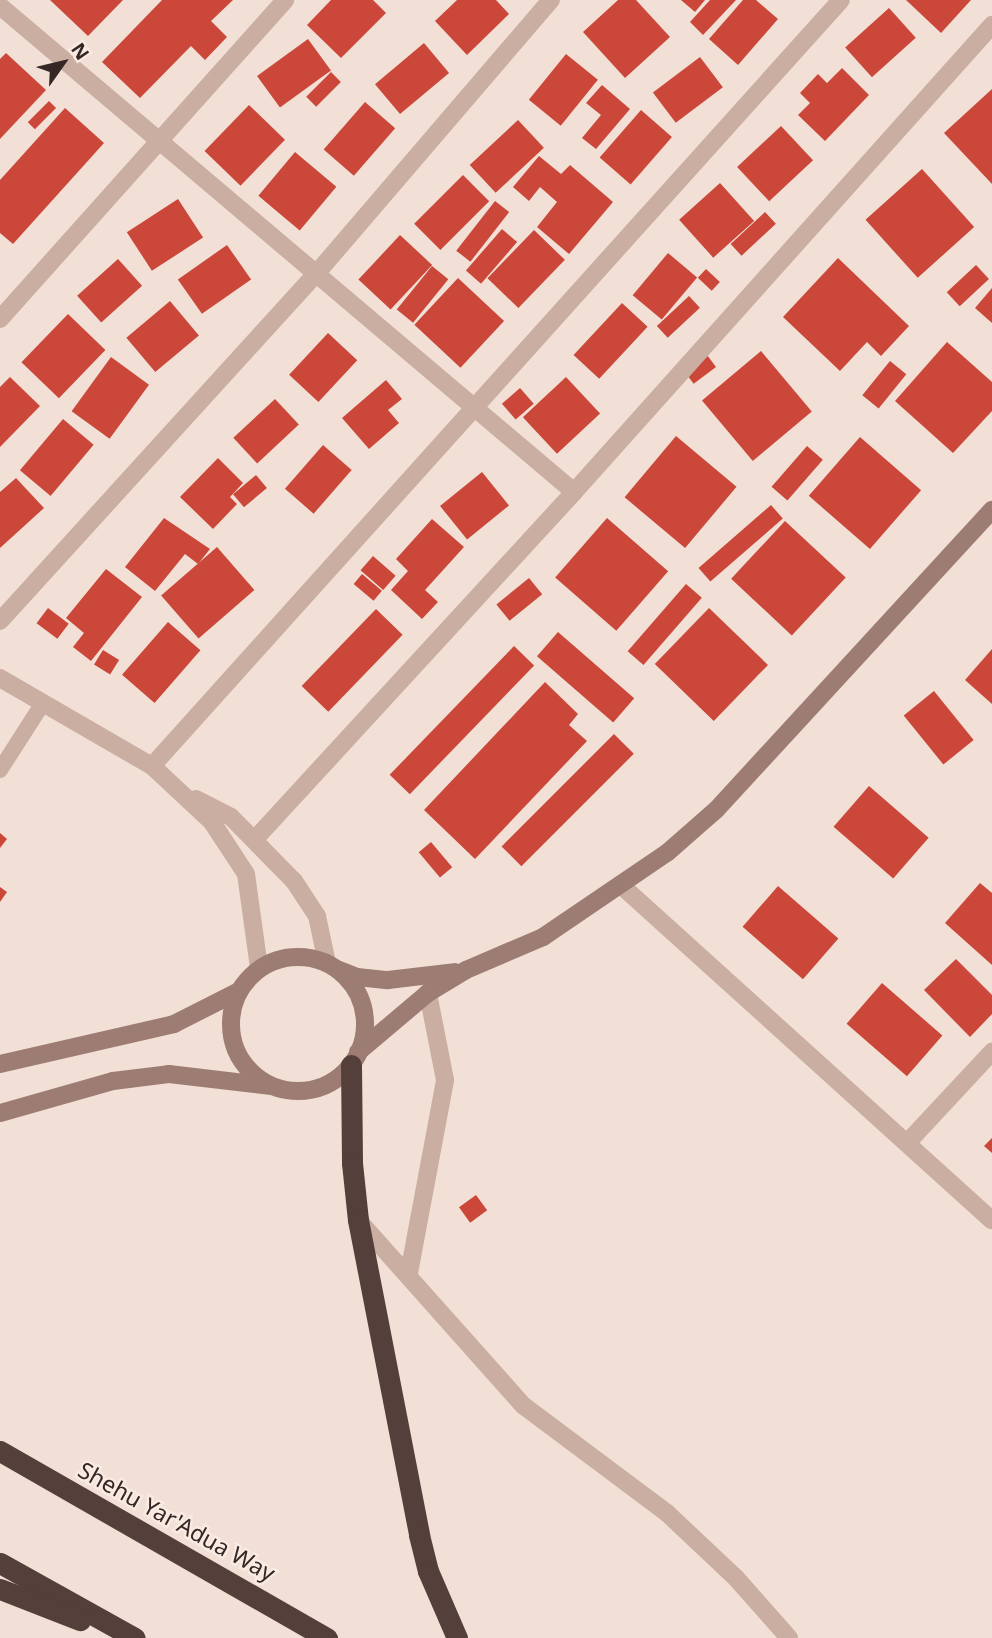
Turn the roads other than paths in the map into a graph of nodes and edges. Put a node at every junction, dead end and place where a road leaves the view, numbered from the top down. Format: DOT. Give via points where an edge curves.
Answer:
graph roads {
  1 [pos="285,0"];
  2 [pos="551,0"];
  3 [pos="841,0"];
  4 [pos="0,6"];
  5 [pos="992,25"];
  6 [pos="157,142"];
  7 [pos="316,274"];
  8 [pos="0,319"];
  9 [pos="476,410"];
  10 [pos="575,492"];
  11 [pos="992,510"];
  12 [pos="0,621"];
  13 [pos="0,678"];
  14 [pos="43,703"];
  15 [pos="152,766"];
  16 [pos="0,770"];
  17 [pos="184,793"];
  18 [pos="256,838"];
  19 [pos="623,887"];
  20 [pos="329,965"];
  21 [pos="260,968"];
  22 [pos="466,970"];
  23 [pos="239,991"];
  24 [pos="428,993"];
  25 [pos="992,1052"];
  26 [pos="355,1059"];
  27 [pos="0,1064"];
  28 [pos="274,1086"];
  29 [pos="0,1113"];
  30 [pos="907,1143"];
  31 [pos="358,1220"];
  32 [pos="992,1220"];
  33 [pos="410,1273"];
  34 [pos="0,1451"];
  35 [pos="0,1563"];
  36 [pos="0,1589"];
  37 [pos="128,1638"];
  38 [pos="135,1638"];
  39 [pos="327,1638"];
  40 [pos="457,1638"];
  41 [pos="789,1638"];
  1 -- 6 [label="street"];
  2 -- 7 [label="street"];
  3 -- 9 [label="street"];
  4 -- 6 [label="street"];
  5 -- 10 [label="street"];
  6 -- 7 [label="street"];
  6 -- 8 [label="street"];
  7 -- 9 [label="street"];
  7 -- 12 [label="street"];
  9 -- 10 [label="street"];
  9 -- 15 [label="street"];
  10 -- 18 [label="street"];
  11 -- 19 [label="street" via="716,810"];
  13 -- 14 [label="street"];
  14 -- 15 [label="street"];
  14 -- 16 [label="lane"];
  15 -- 17 [label="street"];
  17 -- 18 [label="street" via="231,817"];
  17 -- 21 [label="street" via="212,821 246,874"];
  18 -- 20 [label="street" via="317,916"];
  19 -- 22 [label="street" via="542,937"];
  19 -- 30 [label="street"];
  20 -- 21 [label="street" via="292,957"];
  20 -- 22 [label="street" via="357,977 388,979"];
  20 -- 26 [label="street" via="345,976 360,999 365,1021"];
  21 -- 23 [label="street"];
  22 -- 24 [label="street"];
  23 -- 27 [label="street" via="174,1024"];
  23 -- 28 [label="street" via="231,1012 232,1036 247,1066"];
  24 -- 26 [label="street"];
  24 -- 33 [label="street" via="445,1080"];
  25 -- 30 [label="street"];
  26 -- 28 [label="street" via="320,1087 297,1091"];
  26 -- 31 [label="highway" via="352,1163"];
  28 -- 29 [label="street" via="169,1074 113,1081"];
  30 -- 32 [label="street"];
  31 -- 33 [label="street"];
  31 -- 40 [label="highway" via="419,1535 428,1571"];
  33 -- 41 [label="street" via="524,1406 667,1513 736,1578"];
  34 -- 39 [label="highway, Shehu Yar'Adua Way"];
  35 -- 38 [label="highway"];
  36 -- 37 [label="highway"];
}
